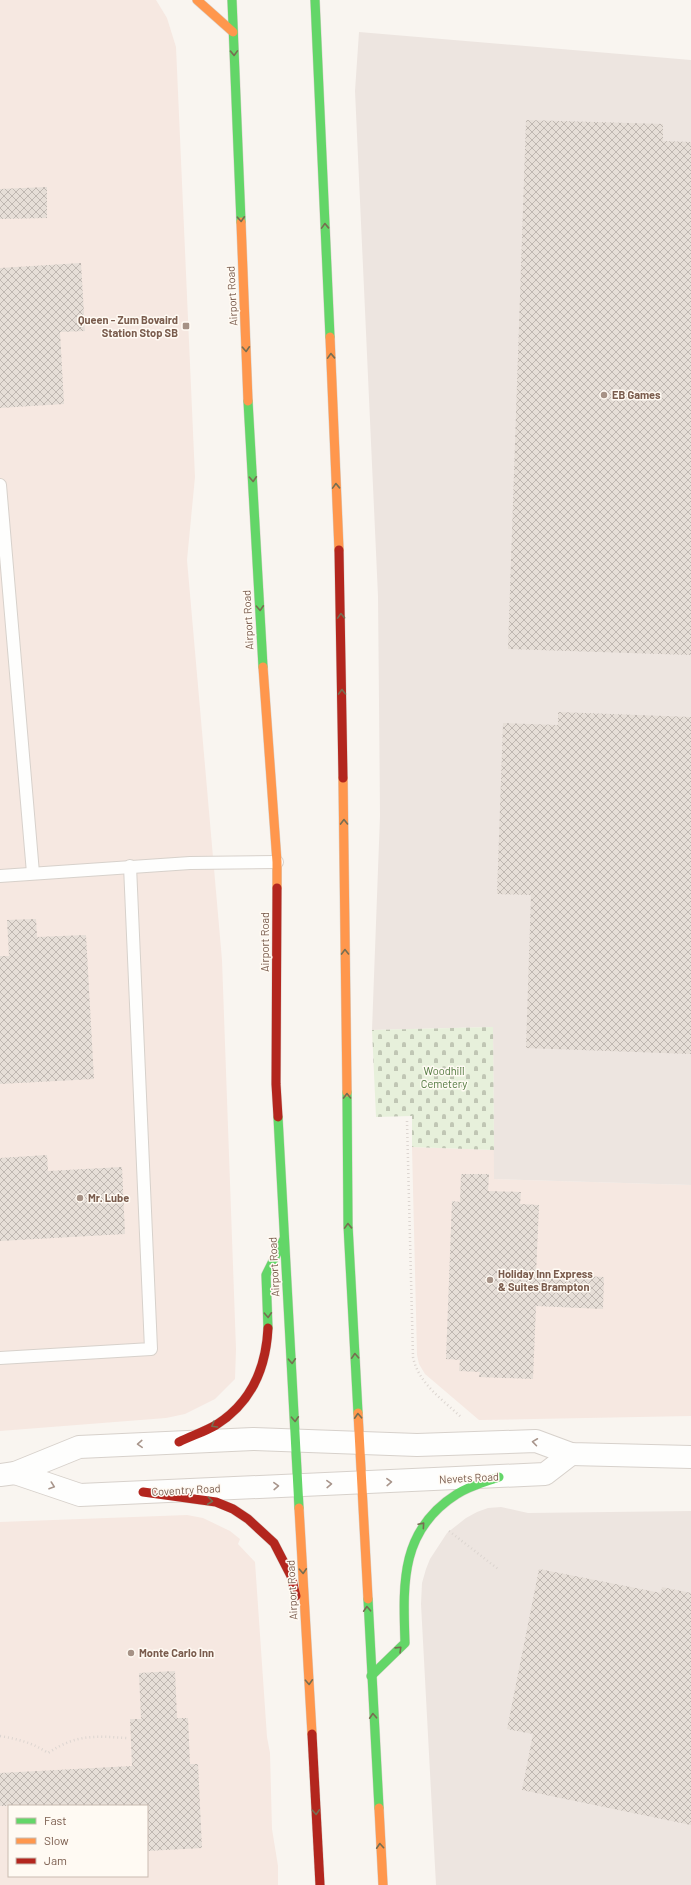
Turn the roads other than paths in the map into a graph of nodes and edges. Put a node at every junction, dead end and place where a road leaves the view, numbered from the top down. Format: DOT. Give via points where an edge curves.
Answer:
graph roads {
  1 [pos="197,0"];
  2 [pos="232,0"];
  3 [pos="315,0"];
  4 [pos="233,32"];
  5 [pos="0,485"];
  6 [pos="277,862"];
  7 [pos="130,866"];
  8 [pos="33,873"];
  9 [pos="0,876"];
  10 [pos="284,1238"];
  11 [pos="0,1358"];
  12 [pos="296,1440"];
  13 [pos="179,1442"];
  14 [pos="359,1443"];
  15 [pos="571,1454"];
  16 [pos="691,1457"];
  17 [pos="8,1474"];
  18 [pos="499,1476"];
  19 [pos="361,1483"];
  20 [pos="298,1486"];
  21 [pos="143,1492"];
  22 [pos="307,1643"];
  23 [pos="371,1676"];
  24 [pos="320,1885"];
  25 [pos="383,1885"];
  1 -- 4 [label="main road"];
  2 -- 4 [label="main road, Airport Road"];
  14 -- 3 [label="main road, one-way" via="348,1225 339,547"];
  4 -- 6 [label="main road, Airport Road, one-way" via="252,470"];
  5 -- 8 [label="lane"];
  6 -- 7 [label="lane"];
  6 -- 10 [label="main road, Airport Road" via="276,1084"];
  7 -- 8 [label="lane"];
  7 -- 11 [label="lane" via="152,1349"];
  8 -- 9 [label="lane"];
  10 -- 12 [label="main road, Airport Road, one-way"];
  10 -- 13 [label="main road, one-way" via="266,1275 268,1330 264,1365 252,1390 239,1407 227,1417"];
  12 -- 13 [label="street, Coventry Road"];
  12 -- 14 [label="street, Coventry Road"];
  12 -- 20 [label="main road, Airport Road"];
  13 -- 17 [label="street, Coventry Road, one-way" via="79,1447"];
  15 -- 14 [label="street, one-way" via="536,1441 417,1445"];
  14 -- 19 [label="main road"];
  15 -- 16 [label="street"];
  15 -- 18 [label="street, Nevets Road" via="545,1474"];
  17 -- 21 [label="street, Coventry Road, one-way" via="80,1495"];
  19 -- 18 [label="street, Nevets Road, one-way"];
  23 -- 18 [label="main road, one-way" via="405,1643 403,1584 408,1558 418,1530 434,1512 458,1494"];
  20 -- 19 [label="street, Coventry Road, one-way"];
  23 -- 19 [label="main road, one-way"];
  21 -- 20 [label="street, Coventry Road, one-way"];
  20 -- 22 [label="main road, Airport Road, one-way"];
  21 -- 22 [label="main road, one-way" via="216,1502 238,1512 261,1531 274,1543 291,1576"];
  22 -- 24 [label="main road, Airport Road, one-way"];
  25 -- 23 [label="main road, one-way"];
}
